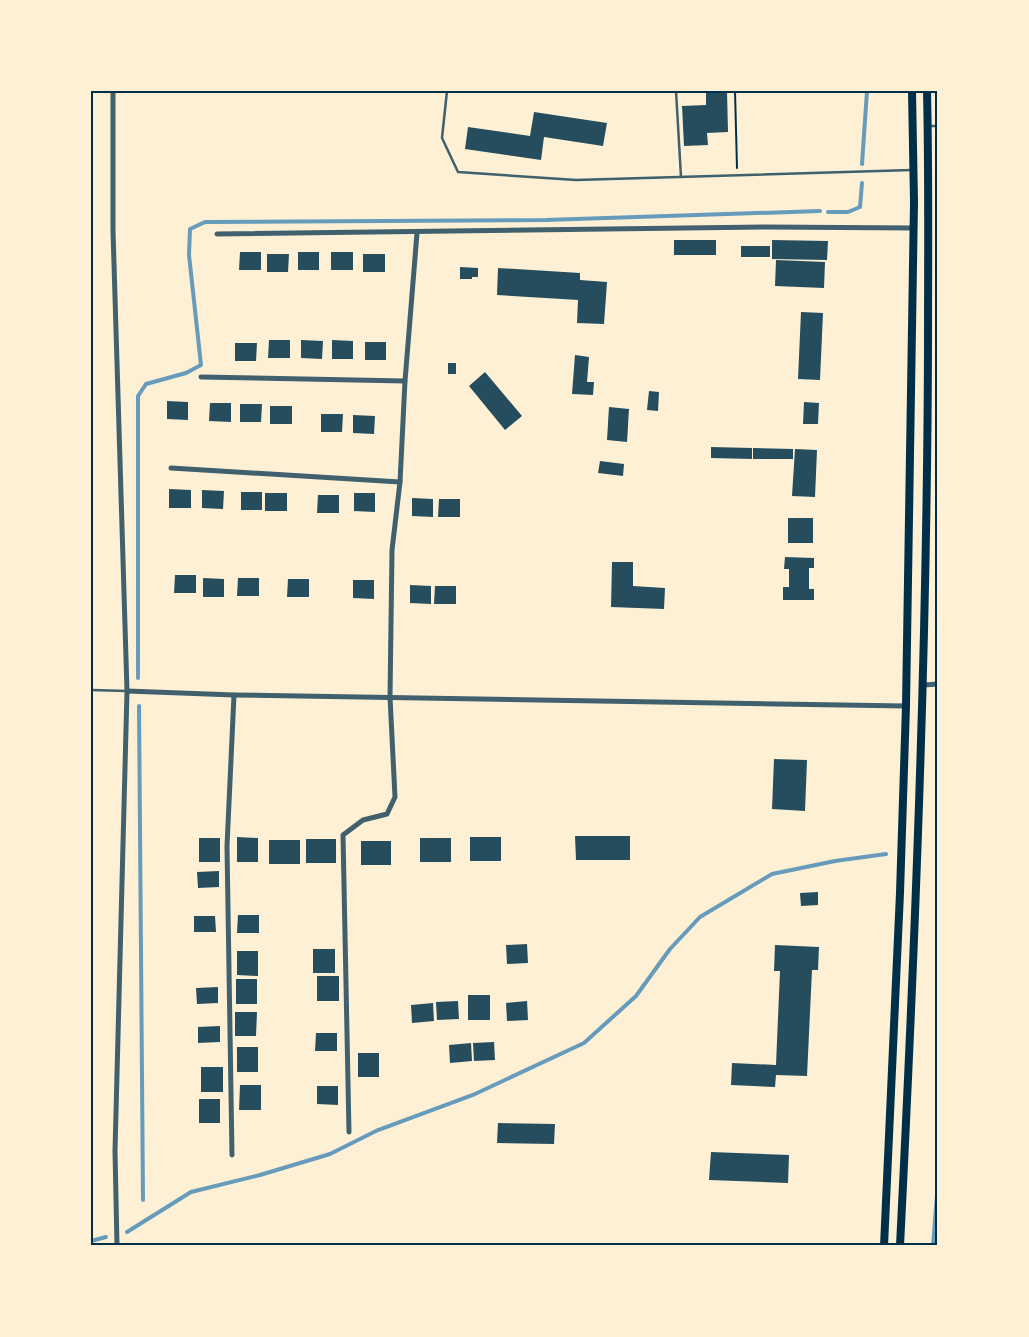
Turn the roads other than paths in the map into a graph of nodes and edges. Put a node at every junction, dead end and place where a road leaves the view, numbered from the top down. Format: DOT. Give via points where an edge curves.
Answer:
graph roads {
  1 [pos="113,91"];
  2 [pos="447,91"];
  3 [pos="676,91"];
  4 [pos="912,91"];
  5 [pos="927,91"];
  6 [pos="928,126"];
  7 [pos="938,126"];
  8 [pos="913,157"];
  9 [pos="929,157"];
  10 [pos="913,170"];
  11 [pos="681,177"];
  12 [pos="913,228"];
  13 [pos="417,233"];
  14 [pos="217,234"];
  15 [pos="201,377"];
  16 [pos="405,381"];
  17 [pos="171,468"];
  18 [pos="400,482"];
  19 [pos="938,684"];
  20 [pos="924,685"];
  21 [pos="91,690"];
  22 [pos="127,691"];
  23 [pos="234,695"];
  24 [pos="390,697"];
  25 [pos="906,706"];
  26 [pos="349,1132"];
  27 [pos="232,1155"];
  28 [pos="117,1246"];
  29 [pos="884,1246"];
  30 [pos="900,1246"];
  1 -- 22 [label="street" via="113,231"];
  2 -- 11 [label="lane" via="442,138 458,172 576,180"];
  3 -- 11 [label="lane"];
  4 -- 8 [label="main road"];
  5 -- 6 [label="main road"];
  6 -- 7 [label="lane"];
  6 -- 9 [label="main road"];
  8 -- 9 [label="main road"];
  8 -- 10 [label="main road"];
  9 -- 20 [label="main road"];
  10 -- 11 [label="lane"];
  10 -- 12 [label="main road"];
  12 -- 13 [label="street"];
  12 -- 25 [label="main road"];
  13 -- 14 [label="street"];
  13 -- 16 [label="street"];
  15 -- 16 [label="street"];
  16 -- 18 [label="street"];
  17 -- 18 [label="street"];
  18 -- 24 [label="street" via="392,550"];
  19 -- 20 [label="street"];
  20 -- 30 [label="main road"];
  21 -- 22 [label="lane"];
  22 -- 23 [label="street"];
  22 -- 28 [label="street" via="115,1151"];
  23 -- 24 [label="street"];
  23 -- 27 [label="street" via="227,846"];
  24 -- 25 [label="street"];
  24 -- 26 [label="street" via="396,797 387,814 363,820 343,835"];
  25 -- 29 [label="main road"];
}
